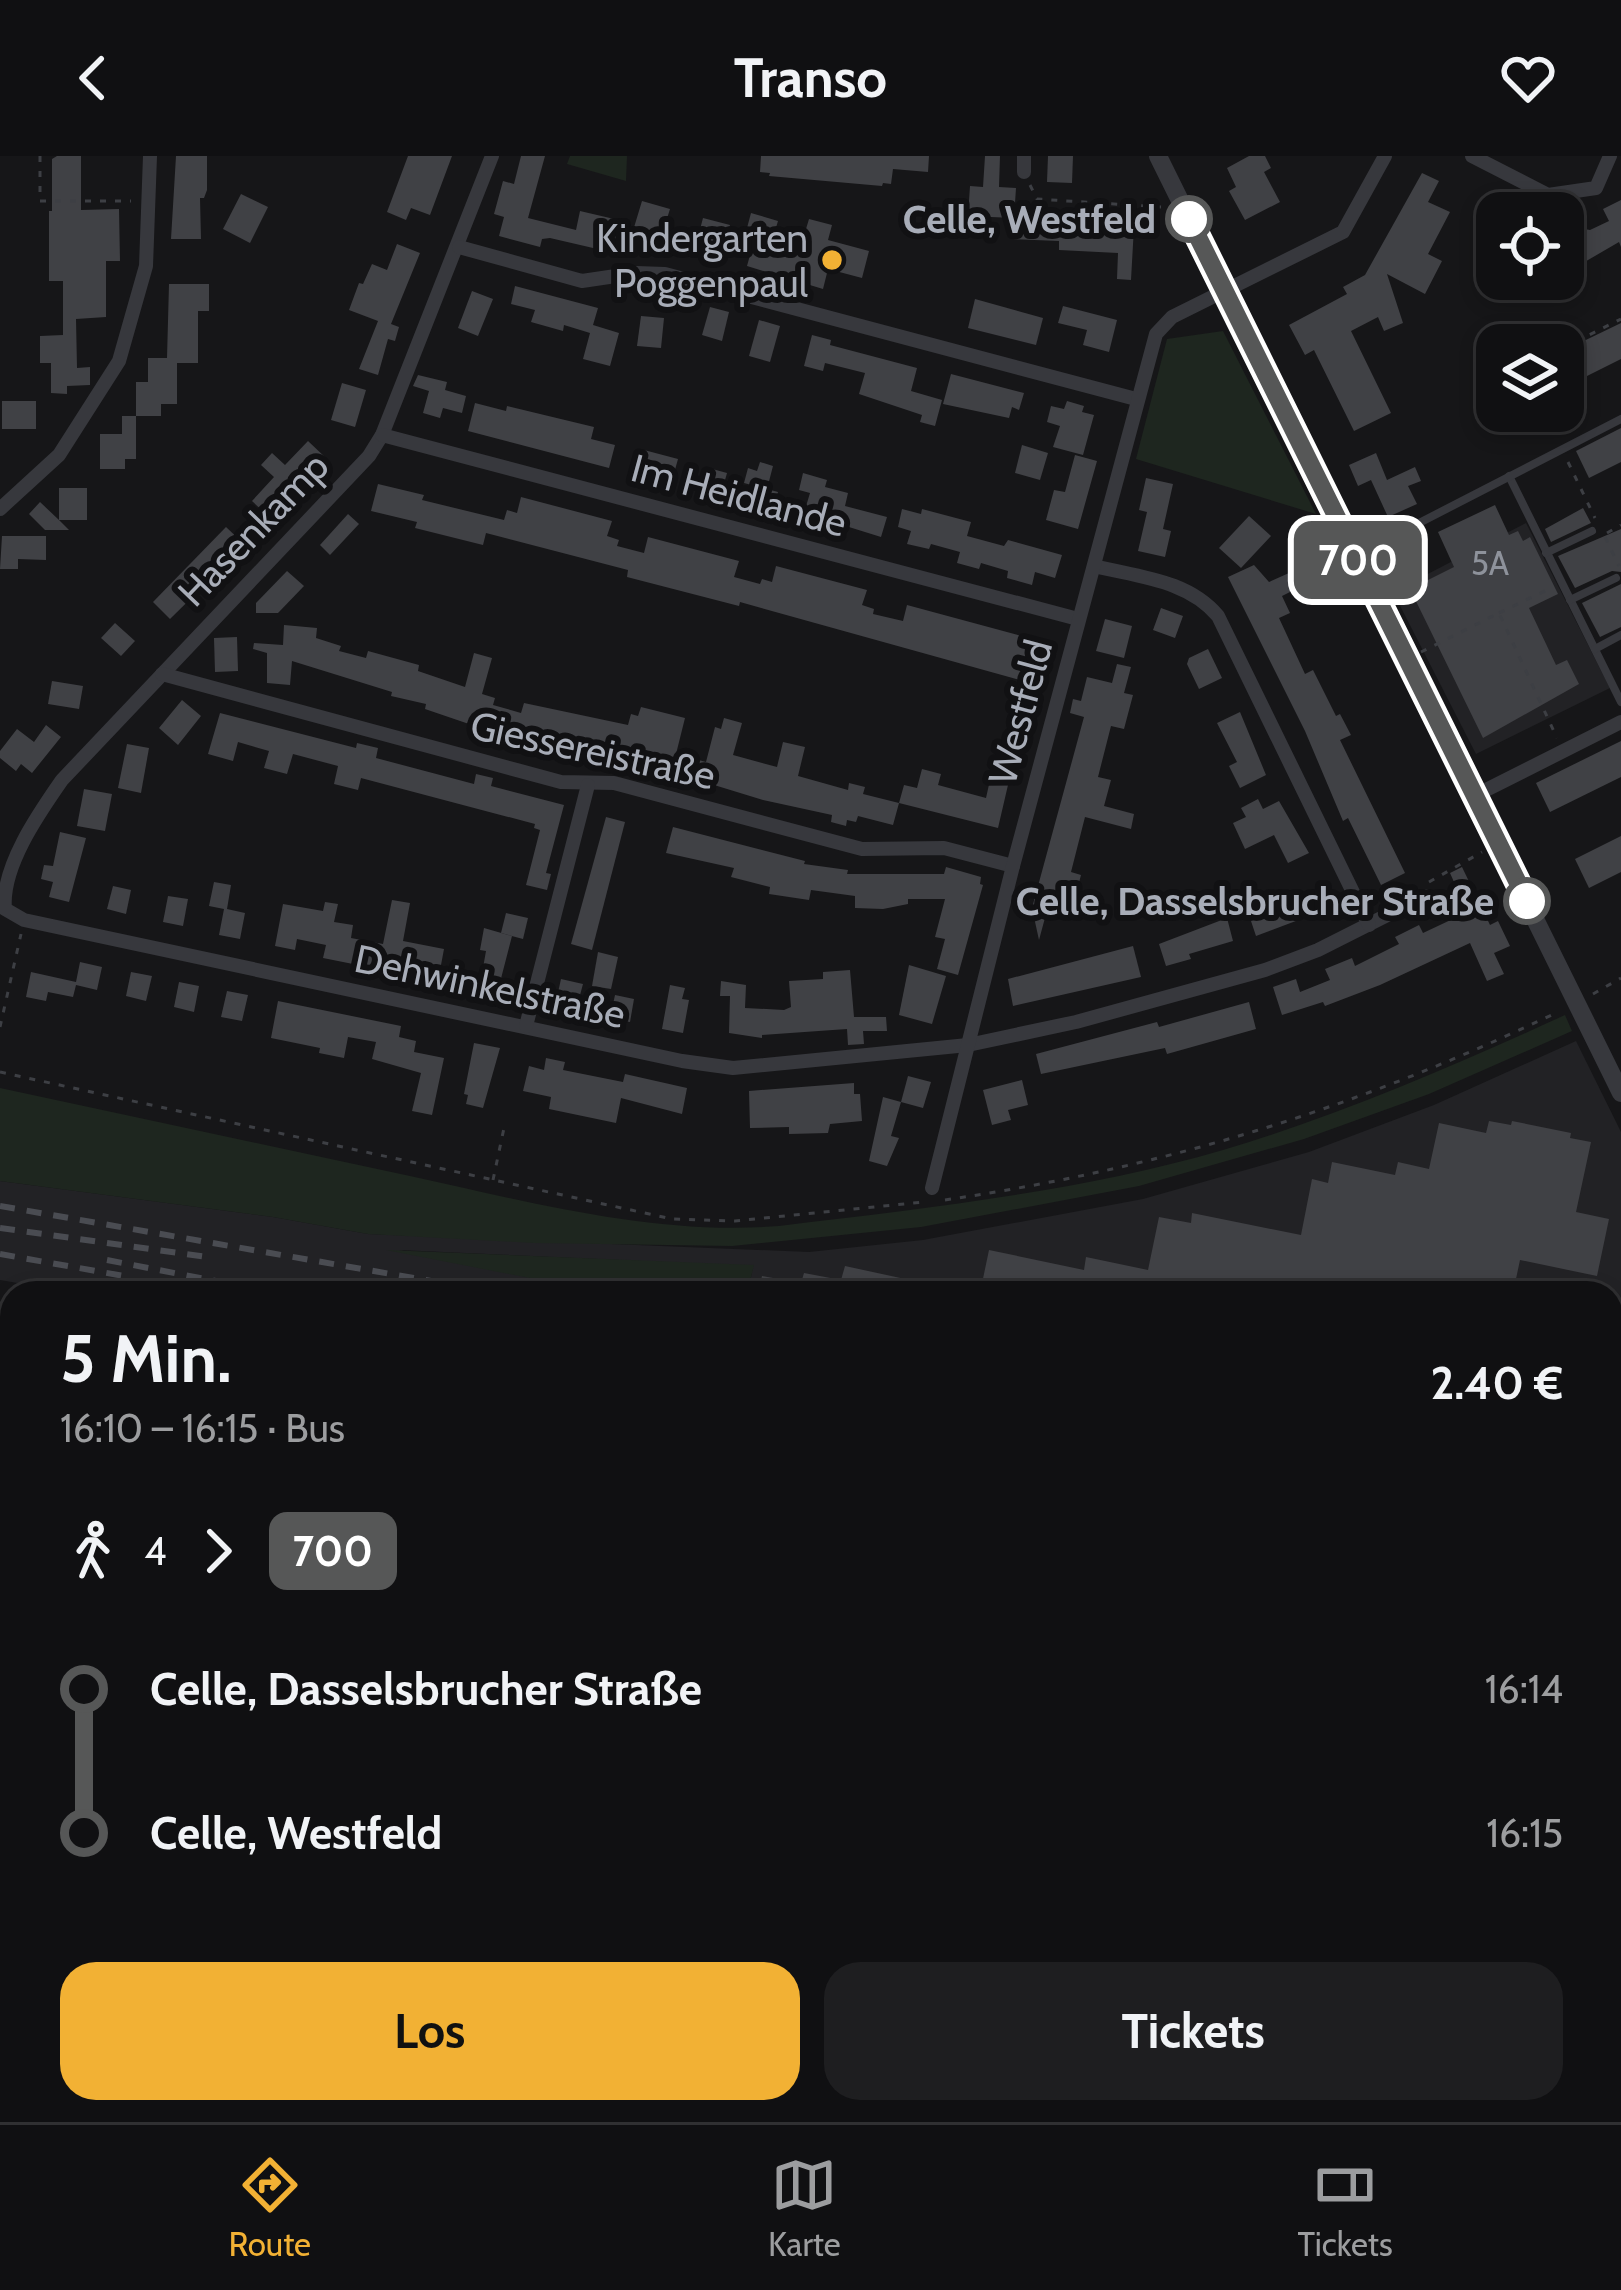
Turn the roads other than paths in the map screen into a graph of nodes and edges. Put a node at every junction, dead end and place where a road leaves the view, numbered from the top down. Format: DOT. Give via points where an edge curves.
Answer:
graph roads {
  1 [pos="150,156"];
  2 [pos="492,156"];
  3 [pos="1158,156"];
  4 [pos="1385,156"];
  5 [pos="1472,156"];
  6 [pos="1615,157"];
  7 [pos="459,247"];
  8 [pos="1224,290"];
  9 [pos="1136,399"];
  10 [pos="1621,418"];
  11 [pos="382,435"];
  12 [pos="1509,476"];
  13 [pos="0,509"];
  14 [pos="1592,531"];
  15 [pos="1546,553"];
  16 [pos="1355,556"];
  17 [pos="1094,566"];
  18 [pos="1618,573"];
  19 [pos="1570,600"];
  20 [pos="1078,619"];
  21 [pos="1621,635"];
  22 [pos="1595,650"];
  23 [pos="161,674"];
  24 [pos="1621,701"];
  25 [pos="1621,722"];
  26 [pos="588,784"];
  27 [pos="1474,796"];
  28 [pos="1013,866"];
  29 [pos="1425,896"];
  30 [pos="5,909"];
  31 [pos="1369,925"];
  32 [pos="526,1026"];
  33 [pos="968,1045"];
  34 [pos="1620,1090"];
  35 [pos="932,1188"];
  1 -- 13 [label="street" via="146,266 119,361 59,455"];
  2 -- 7 [label="street, Hasenkamp"];
  3 -- 8 [label="street"];
  4 -- 8 [label="street, Westfeld" via="1343,232"];
  5 -- 6 [label="street" via="1548,196 1596,188"];
  7 -- 9 [label="street" via="582,281 665,274"];
  7 -- 11 [label="street, Hasenkamp"];
  8 -- 9 [label="street, Westfeld" via="1172,316 1156,334"];
  8 -- 16 [label="street"];
  9 -- 17 [label="street, Westfeld"];
  10 -- 12 [label="lane"];
  11 -- 20 [label="street, Im Heidlande"];
  11 -- 23 [label="street, Hasenkamp"];
  12 -- 15 [label="lane"];
  12 -- 16 [label="lane"];
  14 -- 15 [label="lane"];
  15 -- 19 [label="lane"];
  16 -- 27 [label="street"];
  17 -- 20 [label="street, Westfeld"];
  17 -- 31 [label="street" via="1185,588 1218,616"];
  18 -- 19 [label="lane"];
  19 -- 22 [label="lane"];
  20 -- 28 [label="street, Westfeld"];
  21 -- 22 [label="lane"];
  22 -- 24 [label="lane"];
  23 -- 26 [label="street, Giessereistraße"];
  23 -- 30 [label="street, Hasenkamp" via="31,824"];
  25 -- 27 [label="street"];
  26 -- 28 [label="street, Giessereistraße" via="614,783 862,849 944,848"];
  26 -- 32 [label="street"];
  27 -- 34 [label="street"];
  28 -- 33 [label="street, Westfeld"];
  29 -- 31 [label="street, Dehwinkelstraße"];
  30 -- 32 [label="street, Dehwinkelstraße" via="24,920"];
  31 -- 33 [label="street, Dehwinkelstraße" via="1265,970"];
  32 -- 33 [label="street, Dehwinkelstraße" via="733,1068"];
  33 -- 35 [label="street, Westfeld"];
}
